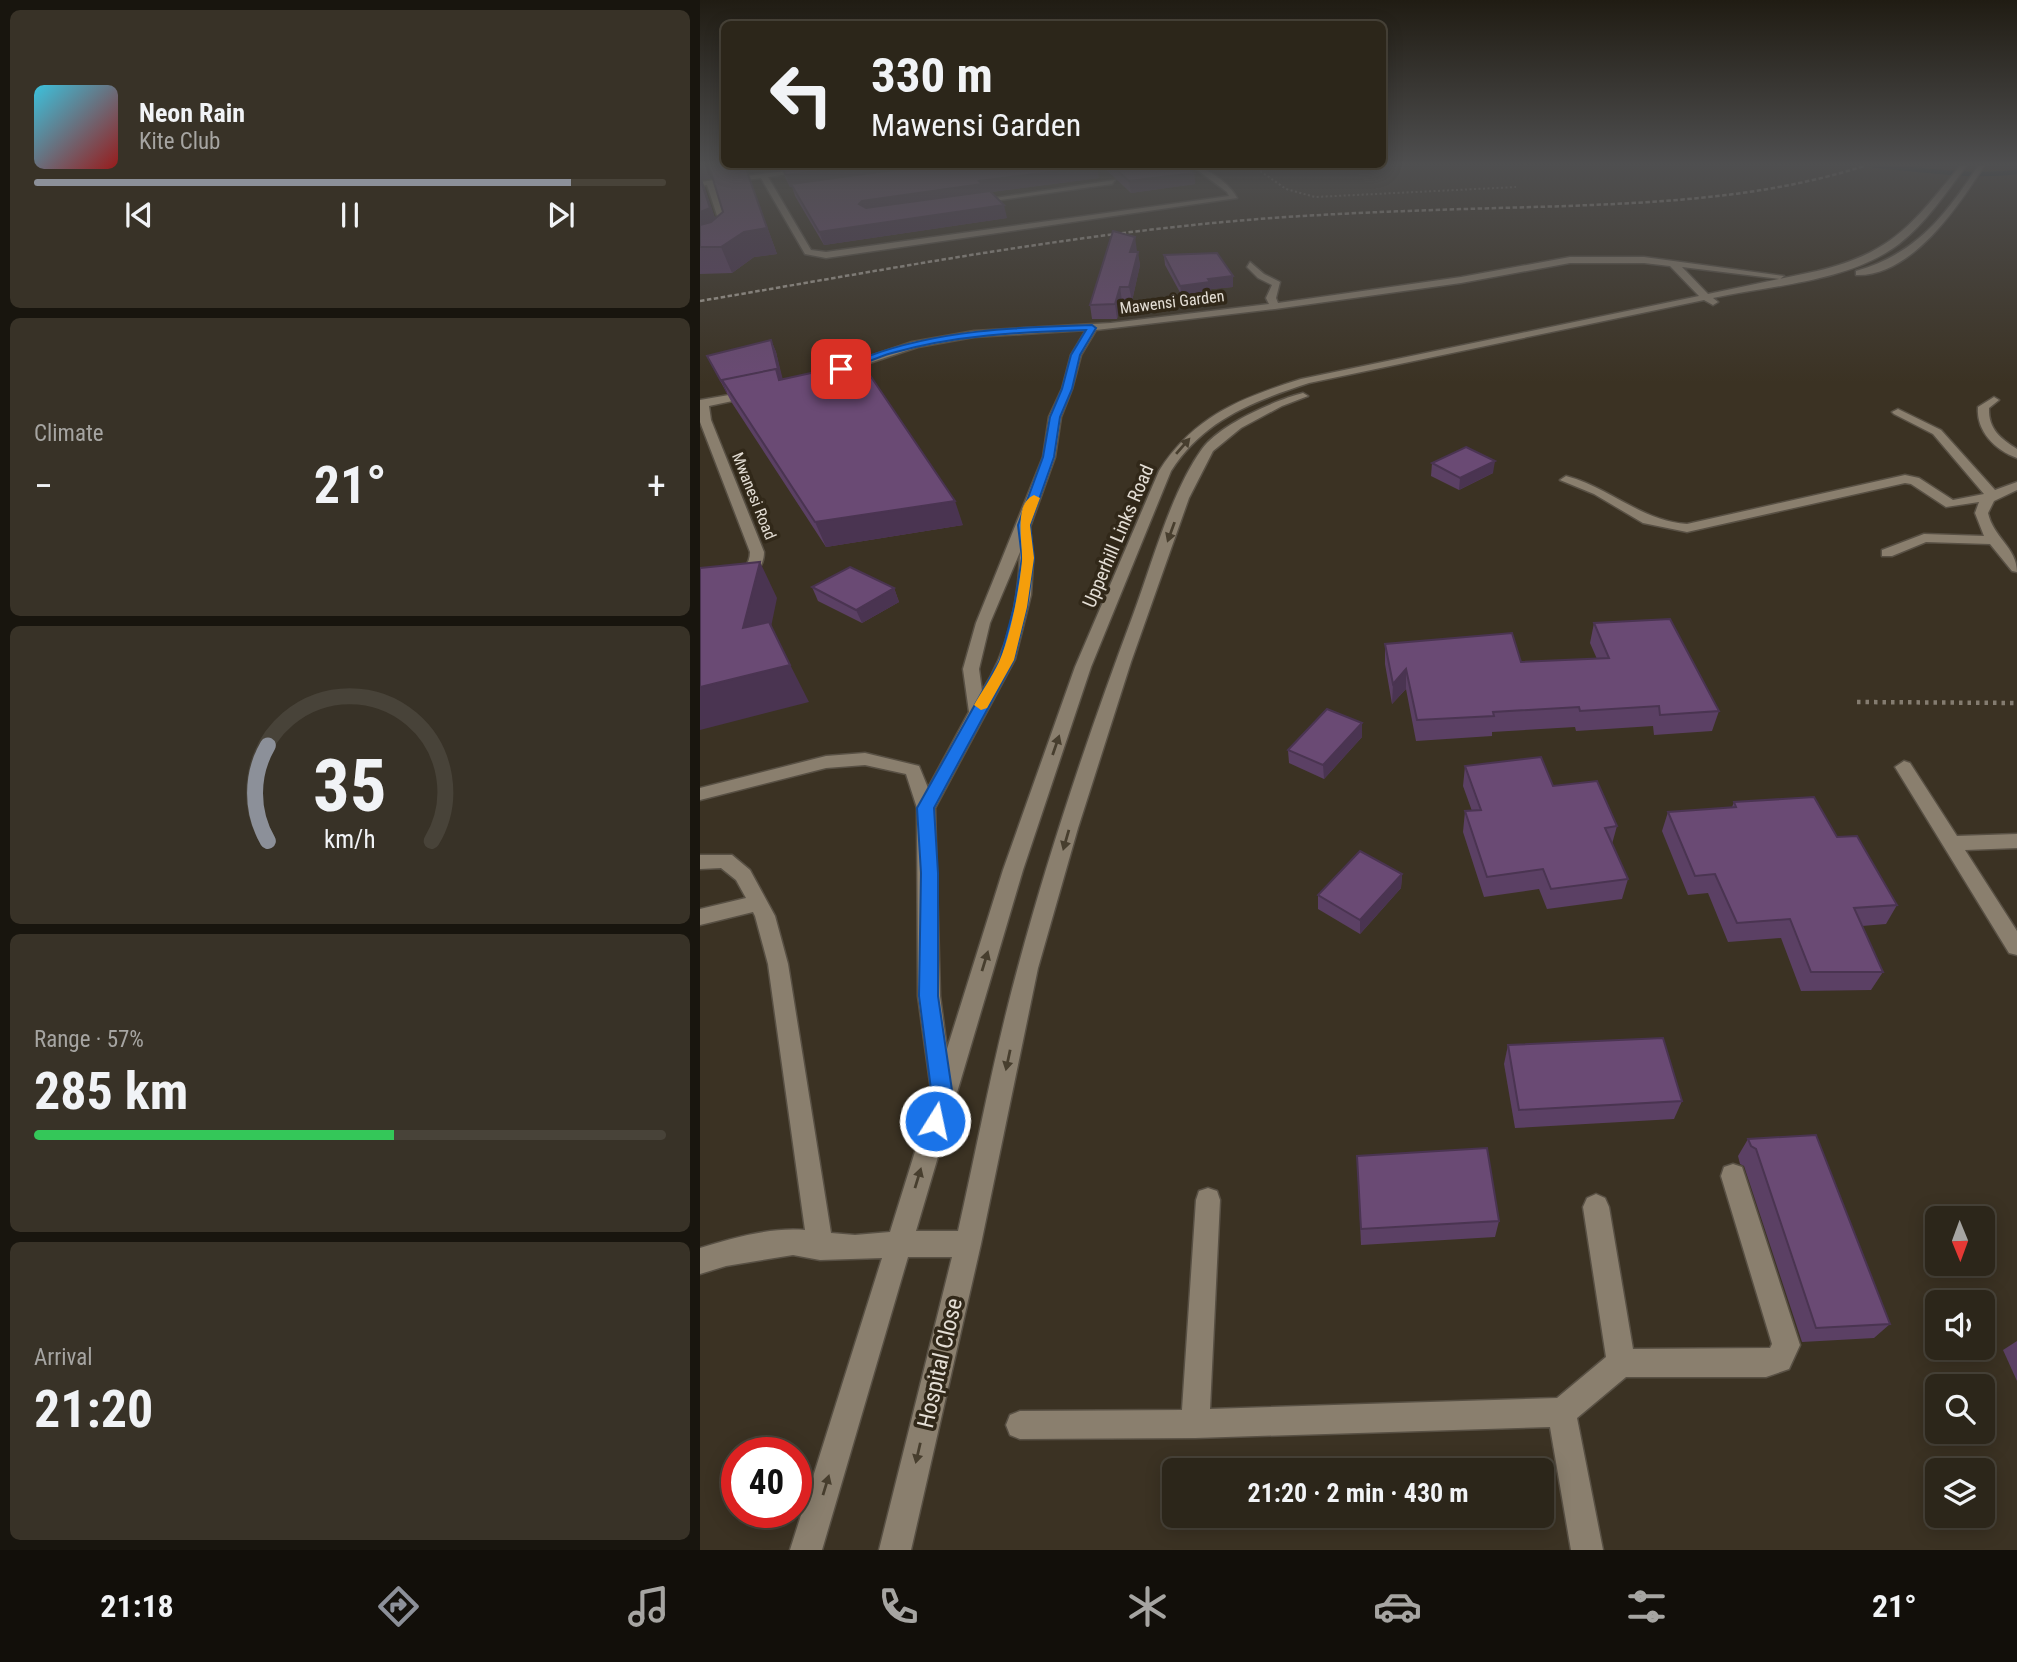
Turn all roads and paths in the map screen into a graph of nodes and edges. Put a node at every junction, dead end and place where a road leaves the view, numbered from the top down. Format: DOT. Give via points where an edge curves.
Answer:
graph roads {
  1 [pos="723,238"];
  2 [pos="800,238"];
  3 [pos="946,238"];
  4 [pos="1899,238"];
  5 [pos="1929,238"];
  6 [pos="700,248"];
  7 [pos="1673,264"];
  8 [pos="1250,265"];
  9 [pos="1794,278"];
  10 [pos="1749,287"];
  11 [pos="1767,294"];
  12 [pos="1712,301"];
  13 [pos="1275,306"];
  14 [pos="1092,328"];
  15 [pos="830,373"];
  16 [pos="765,391"];
  17 [pos="1994,400"];
  18 [pos="702,403"];
  19 [pos="1898,412"];
  20 [pos="2017,454"];
  21 [pos="1566,480"];
  22 [pos="2017,486"];
  23 [pos="1993,496"];
  24 [pos="1024,525"];
  25 [pos="1995,541"];
  26 [pos="1887,553"];
  27 [pos="2017,568"];
  28 [pos="700,597"];
  29 [pos="1857,702"];
  30 [pos="2017,703"];
  31 [pos="977,712"];
  32 [pos="1905,767"];
  33 [pos="700,794"];
  34 [pos="926,808"];
  35 [pos="2017,841"];
  36 [pos="1952,844"];
  37 [pos="700,862"];
  38 [pos="759,903"];
  39 [pos="700,917"];
  40 [pos="2016,947"];
  41 [pos="943,1097"];
  42 [pos="1732,1176"];
  43 [pos="1208,1200"];
  44 [pos="1595,1208"];
  45 [pos="898,1244"];
  46 [pos="968,1244"];
  47 [pos="820,1247"];
  48 [pos="700,1261"];
  49 [pos="1622,1363"];
  50 [pos="1562,1412"];
  51 [pos="1195,1424"];
  52 [pos="1020,1425"];
  53 [pos="806,1550"];
  54 [pos="895,1550"];
  55 [pos="1587,1550"];
  1 -- 6 [label="street"];
  2 -- 3 [label="street" via="808,252 827,255"];
  4 -- 9 [label="street, Upperhill Links Road" via="1853,264"];
  5 -- 11 [label="street, Upperhill Links Road" via="1871,270"];
  7 -- 9 [label="street"];
  7 -- 10 [label="street"];
  7 -- 12 [label="street"];
  7 -- 13 [label="street, Mawensi Garden" via="1570,260"];
  8 -- 13 [label="street" via="1277,284 1271,298"];
  9 -- 10 [label="street, Upperhill Links Road"];
  10 -- 11 [label="street"];
  10 -- 12 [label="street, Upperhill Links Road"];
  11 -- 12 [label="street, Upperhill Links Road"];
  41 -- 12 [label="street, Upperhill Links Road, one-way" via="1013,870 1083,667 1165,471 1199,429 1259,397 1331,374"];
  12 -- 46 [label="street, Upperhill Links Road, one-way" via="1334,385 1278,404 1237,426 1208,449 1183,498 1069,828 1028,968"];
  13 -- 14 [label="street, Mawensi Garden"];
  14 -- 15 [label="street, Mawensi Garden" via="1005,330 947,338 890,351"];
  14 -- 24 [label="street" via="1076,355 1055,417 1049,457"];
  16 -- 18 [label="street"];
  17 -- 20 [label="street" via="1984,407 1981,419 1988,432"];
  18 -- 28 [label="street, Mwanesi Road" via="757,560 735,582"];
  19 -- 23 [label="street" via="1937,432"];
  21 -- 23 [label="street" via="1599,491 1645,521 1687,528 1905,479 1951,504"];
  22 -- 23 [label="street"];
  23 -- 25 [label="street" via="1983,505 1981,515"];
  24 -- 31 [label="street" via="983,623 971,669"];
  24 -- 31 [label="street" via="1028,558 1021,607 1007,660"];
  25 -- 26 [label="street" via="1924,538"];
  25 -- 27 [label="street"];
  29 -- 30 [label="path"];
  31 -- 34 [label="street"];
  32 -- 36 [label="street"];
  33 -- 34 [label="street" via="826,761 865,759 913,770"];
  34 -- 41 [label="street" via="929,996"];
  35 -- 36 [label="street"];
  36 -- 40 [label="street"];
  37 -- 38 [label="street" via="725,860 743,875"];
  38 -- 39 [label="street"];
  38 -- 47 [label="street" via="778,964"];
  45 -- 41 [label="street, Upperhill Links Road, one-way"];
  42 -- 49 [label="street" via="1786,1345 1779,1359 1766,1363"];
  43 -- 51 [label="street"];
  44 -- 49 [label="street"];
  45 -- 46 [label="street"];
  45 -- 47 [label="street"];
  53 -- 45 [label="street, one-way"];
  46 -- 54 [label="street, Hospital Close, one-way"];
  47 -- 48 [label="street" via="793,1242"];
  49 -- 50 [label="street"];
  50 -- 51 [label="street"];
  50 -- 55 [label="street"];
  51 -- 52 [label="street"];
}
